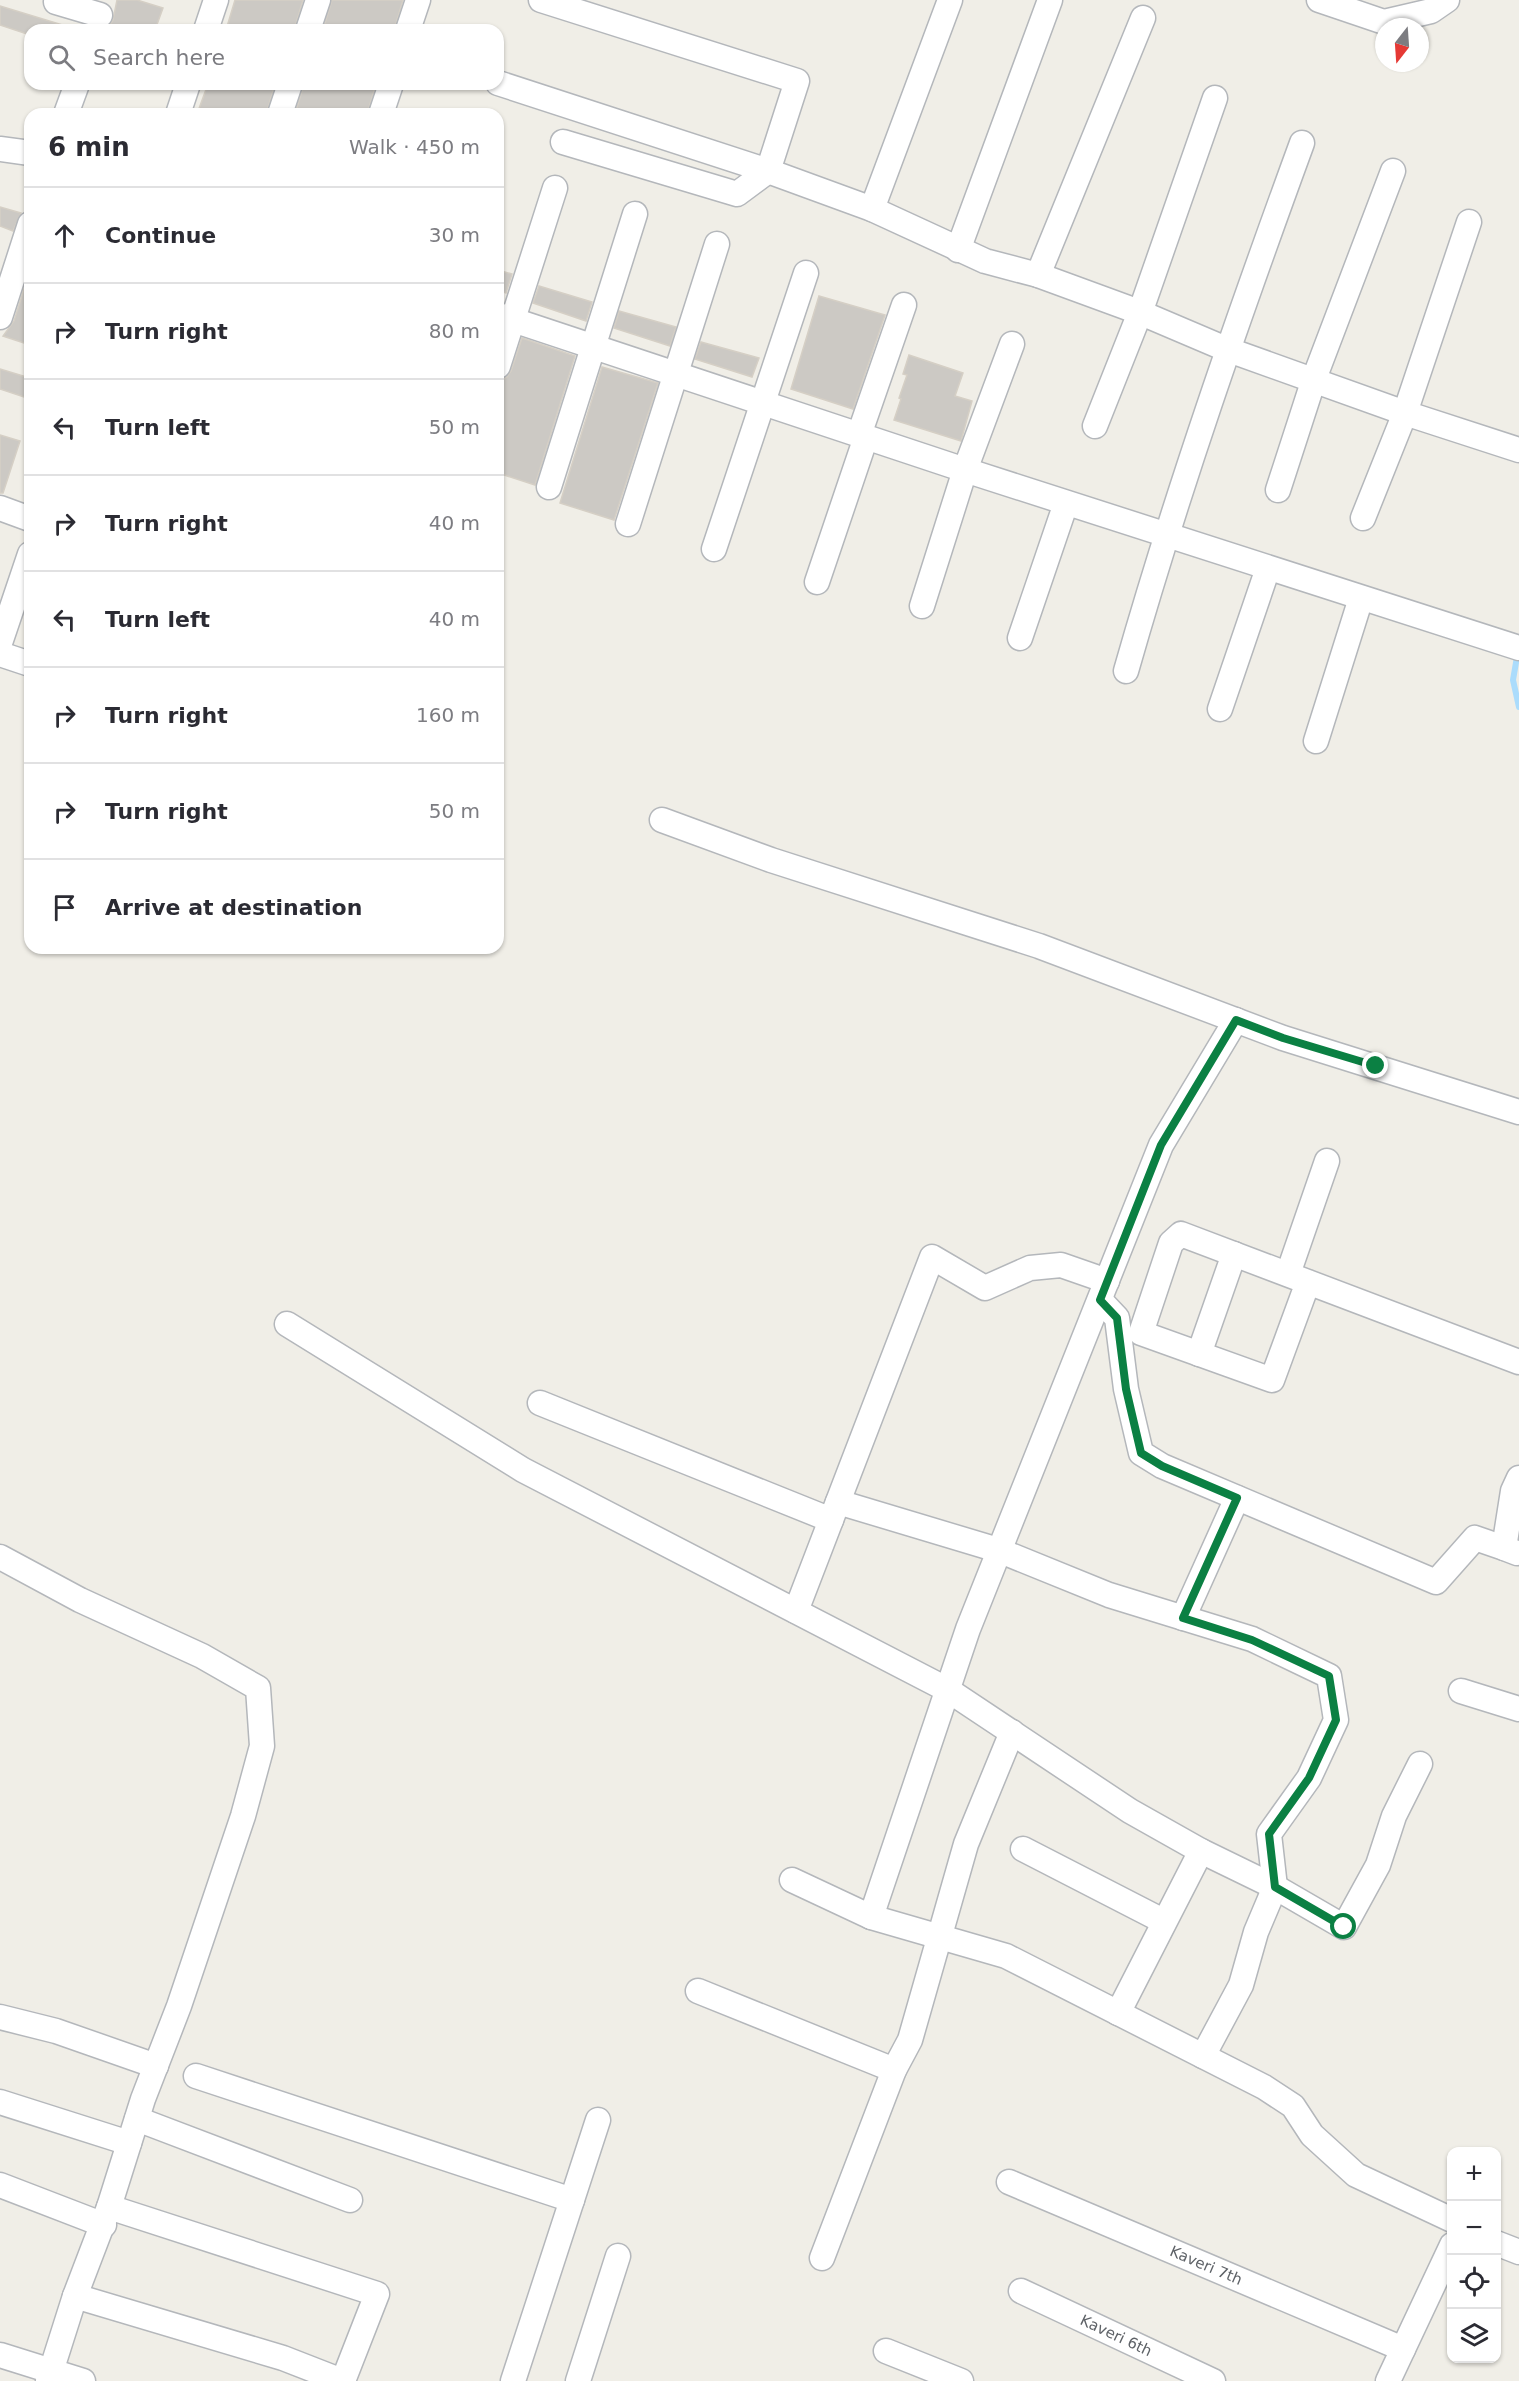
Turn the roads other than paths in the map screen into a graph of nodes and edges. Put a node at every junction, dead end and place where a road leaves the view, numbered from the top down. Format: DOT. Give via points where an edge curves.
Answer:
graph roads {
  1 [pos="216,0"];
  2 [pos="318,0"];
  3 [pos="418,0"];
  4 [pos="541,0"];
  5 [pos="950,0"];
  6 [pos="1050,0"];
  7 [pos="1319,0"];
  8 [pos="1447,0"];
  9 [pos="56,2"];
  10 [pos="100,15"];
  11 [pos="1143,18"];
  12 [pos="208,24"];
  13 [pos="310,24"];
  14 [pos="410,24"];
  15 [pos="504,85"];
  16 [pos="75,90"];
  17 [pos="186,90"];
  18 [pos="288,90"];
  19 [pos="388,90"];
  20 [pos="1215,98"];
  21 [pos="68,108"];
  22 [pos="180,108"];
  23 [pos="282,108"];
  24 [pos="383,108"];
  25 [pos="563,142"];
  26 [pos="1302,143"];
  27 [pos="0,150"];
  28 [pos="24,152"];
  29 [pos="768,171"];
  30 [pos="1393,171"];
  31 [pos="555,188"];
  32 [pos="872,209"];
  33 [pos="635,214"];
  34 [pos="1469,222"];
  35 [pos="24,243"];
  36 [pos="717,244"];
  37 [pos="958,250"];
  38 [pos="806,273"];
  39 [pos="1038,275"];
  40 [pos="904,305"];
  41 [pos="1139,312"];
  42 [pos="505,317"];
  43 [pos="0,318"];
  44 [pos="1012,344"];
  45 [pos="593,345"];
  46 [pos="1226,349"];
  47 [pos="675,372"];
  48 [pos="1314,379"];
  49 [pos="763,402"];
  50 [pos="1405,413"];
  51 [pos="1095,426"];
  52 [pos="862,436"];
  53 [pos="1519,450"];
  54 [pos="965,470"];
  55 [pos="549,487"];
  56 [pos="1278,490"];
  57 [pos="1066,502"];
  58 [pos="0,508"];
  59 [pos="24,517"];
  60 [pos="1362,518"];
  61 [pos="628,524"];
  62 [pos="1165,534"];
  63 [pos="714,549"];
  64 [pos="1268,567"];
  65 [pos="24,572"];
  66 [pos="817,582"];
  67 [pos="1361,598"];
  68 [pos="922,606"];
  69 [pos="1020,638"];
  70 [pos="0,643"];
  71 [pos="1508,645"];
  72 [pos="0,654"];
  73 [pos="24,662"];
  74 [pos="1126,671"];
  75 [pos="1220,709"];
  76 [pos="1316,741"];
  77 [pos="662,820"];
  78 [pos="1236,1020"];
  79 [pos="1519,1112"];
  80 [pos="1327,1161"];
  81 [pos="1234,1254"];
  82 [pos="1298,1278"];
  83 [pos="1103,1290"];
  84 [pos="287,1324"];
  85 [pos="1199,1354"];
  86 [pos="1519,1362"];
  87 [pos="540,1403"];
  88 [pos="1519,1478"];
  89 [pos="1237,1498"];
  90 [pos="835,1511"];
  91 [pos="998,1550"];
  92 [pos="1511,1551"];
  93 [pos="0,1557"];
  94 [pos="796,1611"];
  95 [pos="1183,1618"];
  96 [pos="948,1690"];
  97 [pos="1461,1691"];
  98 [pos="1519,1709"];
  99 [pos="1012,1732"];
  100 [pos="1420,1764"];
  101 [pos="1023,1849"];
  102 [pos="1201,1851"];
  103 [pos="792,1880"];
  104 [pos="1275,1887"];
  105 [pos="872,1917"];
  106 [pos="1163,1921"];
  107 [pos="940,1937"];
  108 [pos="698,1991"];
  109 [pos="1118,2013"];
  110 [pos="0,2017"];
  111 [pos="1203,2056"];
  112 [pos="156,2066"];
  113 [pos="894,2070"];
  114 [pos="196,2076"];
  115 [pos="0,2102"];
  116 [pos="137,2119"];
  117 [pos="598,2120"];
  118 [pos="129,2143"];
  119 [pos="1009,2182"];
  120 [pos="0,2185"];
  121 [pos="350,2200"];
  122 [pos="573,2200"];
  123 [pos="107,2216"];
  124 [pos="1447,2218"];
  125 [pos="1501,2245"];
  126 [pos="1519,2252"];
  127 [pos="1447,2255"];
  128 [pos="618,2256"];
  129 [pos="822,2258"];
  130 [pos="1021,2291"];
  131 [pos="75,2296"];
  132 [pos="1403,2349"];
  133 [pos="886,2351"];
  134 [pos="0,2355"];
  135 [pos="50,2375"];
  136 [pos="82,2381"];
  137 [pos="342,2381"];
  138 [pos="513,2381"];
  139 [pos="578,2381"];
  140 [pos="961,2381"];
  141 [pos="1213,2381"];
  142 [pos="1388,2381"];
  1 -- 12 [label="street"];
  2 -- 13 [label="street"];
  3 -- 14 [label="street"];
  4 -- 29 [label="street" via="797,81"];
  5 -- 32 [label="street"];
  6 -- 37 [label="street"];
  7 -- 8 [label="street" via="1384,22 1431,11"];
  9 -- 10 [label="street"];
  11 -- 39 [label="street"];
  15 -- 29 [label="street"];
  16 -- 21 [label="street"];
  17 -- 22 [label="street"];
  18 -- 23 [label="street"];
  19 -- 24 [label="street"];
  20 -- 41 [label="street"];
  25 -- 29 [label="street" via="737,194"];
  26 -- 46 [label="street"];
  27 -- 28 [label="street"];
  29 -- 32 [label="street"];
  30 -- 48 [label="street"];
  31 -- 42 [label="street"];
  32 -- 37 [label="street"];
  33 -- 45 [label="street"];
  34 -- 50 [label="street"];
  35 -- 43 [label="street"];
  36 -- 47 [label="street"];
  37 -- 39 [label="street"];
  38 -- 49 [label="street"];
  39 -- 41 [label="street"];
  40 -- 52 [label="street"];
  41 -- 46 [label="street"];
  41 -- 51 [label="street"];
  42 -- 45 [label="street"];
  44 -- 54 [label="street"];
  45 -- 47 [label="street"];
  45 -- 55 [label="street"];
  46 -- 48 [label="street"];
  46 -- 62 [label="street"];
  47 -- 49 [label="street"];
  47 -- 61 [label="street"];
  48 -- 50 [label="street"];
  48 -- 56 [label="street"];
  49 -- 52 [label="street"];
  49 -- 63 [label="street"];
  50 -- 53 [label="street"];
  50 -- 60 [label="street"];
  52 -- 54 [label="street"];
  52 -- 66 [label="street"];
  54 -- 57 [label="street"];
  54 -- 68 [label="street"];
  57 -- 62 [label="street"];
  57 -- 69 [label="street"];
  58 -- 59 [label="street"];
  62 -- 64 [label="street"];
  62 -- 74 [label="street"];
  64 -- 67 [label="street"];
  64 -- 75 [label="street"];
  65 -- 70 [label="street"];
  67 -- 71 [label="street"];
  67 -- 76 [label="street"];
  72 -- 73 [label="street"];
  77 -- 78 [label="street" via="771,860 1039,946"];
  78 -- 79 [label="street"];
  78 -- 83 [label="street" via="1161,1145"];
  80 -- 82 [label="street"];
  81 -- 82 [label="street"];
  81 -- 85 [label="street"];
  81 -- 85 [label="street" via="1181,1234 1171,1243 1141,1333"];
  82 -- 85 [label="street" via="1272,1380"];
  82 -- 86 [label="street"];
  83 -- 89 [label="street" via="1117,1318 1126,1389 1141,1453"];
  83 -- 90 [label="street" via="1061,1265 1030,1268 985,1288 932,1257"];
  83 -- 91 [label="street"];
  84 -- 94 [label="street" via="523,1470"];
  87 -- 90 [label="street"];
  88 -- 92 [label="street" via="1513,1491"];
  89 -- 92 [label="street" via="1436,1582 1475,1538"];
  89 -- 95 [label="street"];
  90 -- 91 [label="street"];
  90 -- 94 [label="street"];
  91 -- 95 [label="street" via="1109,1595"];
  91 -- 96 [label="street"];
  93 -- 112 [label="street" via="80,1600 202,1656 258,1688 260,1756"];
  94 -- 96 [label="street"];
  95 -- 104 [label="street" via="1252,1640 1329,1676 1336,1720 1309,1778 1269,1834"];
  96 -- 99 [label="street"];
  96 -- 105 [label="street"];
  97 -- 98 [label="street"];
  99 -- 102 [label="street"];
  99 -- 107 [label="street" via="966,1844"];
  100 -- 104 [label="street" via="1394,1816 1378,1865 1344,1927"];
  101 -- 106 [label="street"];
  102 -- 104 [label="street"];
  102 -- 106 [label="street"];
  103 -- 105 [label="street"];
  104 -- 111 [label="street" via="1256,1932 1241,1986"];
  105 -- 107 [label="street"];
  106 -- 109 [label="street"];
  107 -- 109 [label="street" via="1006,1956"];
  107 -- 113 [label="street" via="910,2040"];
  108 -- 113 [label="street"];
  109 -- 111 [label="street"];
  110 -- 112 [label="street" via="56,2031"];
  111 -- 124 [label="street" via="1293,2106 1312,2135 1356,2175"];
  112 -- 116 [label="street"];
  113 -- 129 [label="street"];
  114 -- 122 [label="street"];
  115 -- 118 [label="street"];
  116 -- 118 [label="street"];
  116 -- 121 [label="street"];
  117 -- 122 [label="street"];
  118 -- 123 [label="street"];
  119 -- 132 [label="street, Kaveri 7th"];
  120 -- 123 [label="street"];
  122 -- 138 [label="street"];
  123 -- 131 [label="street"];
  123 -- 137 [label="street" via="377,2294"];
  125 -- 126 [label="street"];
  127 -- 132 [label="street"];
  128 -- 139 [label="street"];
  130 -- 141 [label="street, Kaveri 6th"];
  131 -- 135 [label="street"];
  131 -- 137 [label="street" via="283,2358"];
  132 -- 142 [label="street"];
  133 -- 140 [label="street"];
  134 -- 135 [label="street"];
  135 -- 136 [label="street"];
}
